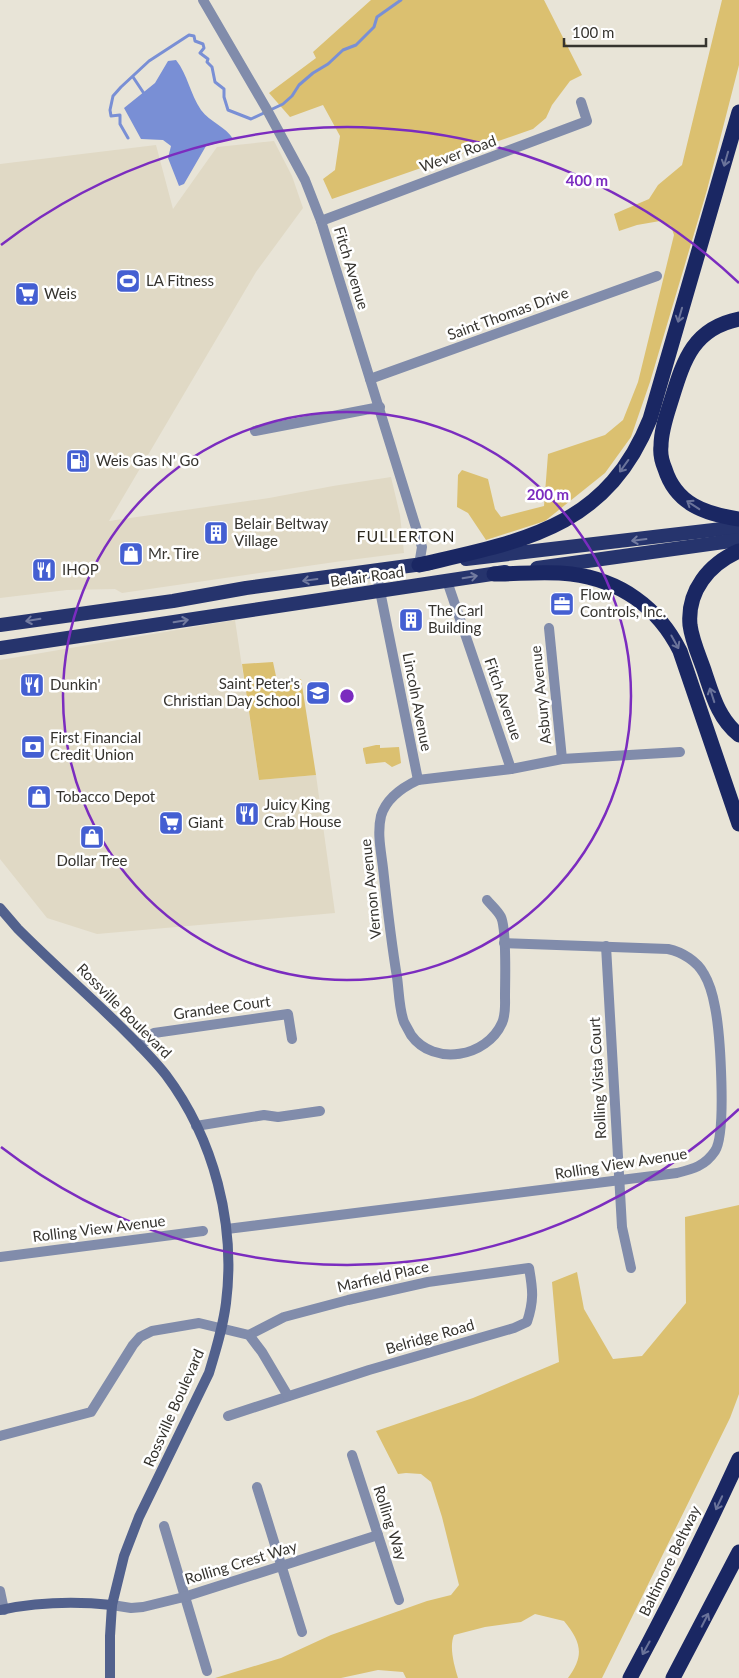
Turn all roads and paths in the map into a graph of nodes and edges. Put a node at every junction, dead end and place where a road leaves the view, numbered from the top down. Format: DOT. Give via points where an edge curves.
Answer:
graph roads {
  1 [pos="203,0"];
  2 [pos="581,102"];
  3 [pos="739,112"];
  4 [pos="321,221"];
  5 [pos="657,276"];
  6 [pos="739,320"];
  7 [pos="370,379"];
  8 [pos="380,407"];
  9 [pos="255,431"];
  10 [pos="739,519"];
  11 [pos="739,527"];
  12 [pos="739,540"];
  13 [pos="739,551"];
  14 [pos="419,565"];
  15 [pos="376,571"];
  16 [pos="494,574"];
  17 [pos="447,581"];
  18 [pos="380,591"];
  19 [pos="0,625"];
  20 [pos="549,628"];
  21 [pos="0,648"];
  22 [pos="739,735"];
  23 [pos="680,752"];
  24 [pos="562,760"];
  25 [pos="511,769"];
  26 [pos="418,780"];
  27 [pos="739,824"];
  28 [pos="487,900"];
  29 [pos="0,908"];
  30 [pos="504,943"];
  31 [pos="606,946"];
  32 [pos="292,1039"];
  33 [pos="140,1046"];
  34 [pos="320,1111"];
  35 [pos="196,1126"];
  36 [pos="619,1179"];
  37 [pos="227,1229"];
  38 [pos="203,1231"];
  39 [pos="0,1257"];
  40 [pos="529,1268"];
  41 [pos="631,1268"];
  42 [pos="222,1328"];
  43 [pos="249,1335"];
  44 [pos="288,1396"];
  45 [pos="228,1416"];
  46 [pos="0,1436"];
  47 [pos="352,1455"];
  48 [pos="739,1459"];
  49 [pos="257,1487"];
  50 [pos="164,1526"];
  51 [pos="378,1535"];
  52 [pos="739,1552"];
  53 [pos="281,1566"];
  54 [pos="0,1591"];
  55 [pos="184,1596"];
  56 [pos="399,1600"];
  57 [pos="112,1605"];
  58 [pos="2,1610"];
  59 [pos="302,1632"];
  60 [pos="206,1671"];
  61 [pos="110,1678"];
  62 [pos="630,1678"];
  63 [pos="673,1678"];
  1 -- 4 [label="street, Fitch Avenue" via="306,180"];
  2 -- 4 [label="street, Wever Road" via="586,121 579,125"];
  3 -- 14 [label="highway, one-way" via="650,419 625,465 593,500 551,528 527,538"];
  4 -- 7 [label="street, Fitch Avenue"];
  5 -- 7 [label="street, Saint Thomas Drive"];
  10 -- 6 [label="highway, one-way" via="702,511 681,496 667,476 660,449 681,367 691,348 714,328"];
  7 -- 8 [label="street, Fitch Avenue"];
  8 -- 9 [label="street"];
  8 -- 14 [label="street, Fitch Avenue" via="422,547"];
  11 -- 14 [label="highway, Belair Road, one-way"];
  12 -- 16 [label="highway, Belair Road"];
  22 -- 13 [label="highway, one-way" via="724,721 716,707 690,627 696,590 711,569"];
  14 -- 15 [label="highway, Belair Road"];
  15 -- 18 [label="street, Lincoln Avenue"];
  15 -- 19 [label="highway, Belair Road, one-way"];
  17 -- 16 [label="highway, Belair Road, one-way"];
  16 -- 27 [label="highway, one-way" via="570,574 592,578 628,592 654,613 680,650"];
  17 -- 18 [label="highway, Belair Road"];
  17 -- 25 [label="street, Fitch Avenue"];
  21 -- 18 [label="highway, Belair Road, one-way"];
  18 -- 26 [label="street, Lincoln Avenue"];
  20 -- 24 [label="street, Asbury Avenue"];
  23 -- 24 [label="street, Vernon Avenue"];
  24 -- 25 [label="street, Vernon Avenue"];
  25 -- 26 [label="street, Vernon Avenue"];
  26 -- 30 [label="street, Vernon Avenue" via="405,786 390,800 382,813 379,834 403,1021 426,1049 444,1055 461,1054 486,1042 499,1028 505,1011"];
  28 -- 30 [label="street, Vernon Avenue" via="501,918"];
  29 -- 33 [label="main road, Rossville Boulevard"];
  30 -- 31 [label="street, Rolling View Avenue"];
  31 -- 36 [label="street, Rolling Vista Court"];
  31 -- 36 [label="street, Rolling View Avenue" via="668,949 692,960 704,973 716,1008 722,1104 718,1146 699,1167 677,1173"];
  32 -- 33 [label="street, Grandee Court" via="288,1014 154,1033"];
  33 -- 35 [label="main road, Rossville Boulevard" via="166,1075"];
  34 -- 35 [label="street" via="278,1117 264,1115"];
  35 -- 37 [label="main road, Rossville Boulevard" via="216,1175"];
  36 -- 37 [label="street, Rolling View Avenue"];
  36 -- 41 [label="street, Rolling Vista Court" via="622,1227"];
  37 -- 42 [label="main road, Rossville Boulevard" via="228,1285"];
  38 -- 39 [label="street, Rolling View Avenue"];
  40 -- 43 [label="street, Marfield Place" via="428,1282 348,1300 284,1317"];
  40 -- 44 [label="street, Belridge Road" via="533,1289 527,1322"];
  42 -- 43 [label="street"];
  42 -- 46 [label="street" via="199,1323 152,1331 133,1345 91,1412"];
  42 -- 57 [label="main road, Rossville Boulevard" via="209,1373 139,1517 124,1556"];
  43 -- 44 [label="street"];
  44 -- 45 [label="street, Belridge Road"];
  47 -- 51 [label="street, Rolling Way"];
  48 -- 62 [label="highway, Baltimore Beltway, one-way"];
  49 -- 53 [label="street"];
  50 -- 55 [label="street"];
  51 -- 53 [label="street, Rolling Crest Way"];
  51 -- 56 [label="street, Rolling Way"];
  63 -- 52 [label="highway, one-way"];
  53 -- 55 [label="street, Rolling Crest Way"];
  53 -- 59 [label="street"];
  54 -- 58 [label="street"];
  55 -- 57 [label="street, Rolling Crest Way" via="143,1607"];
  55 -- 60 [label="street"];
  57 -- 58 [label="main road" via="53,1602"];
  57 -- 61 [label="main road, Rossville Boulevard"];
}
